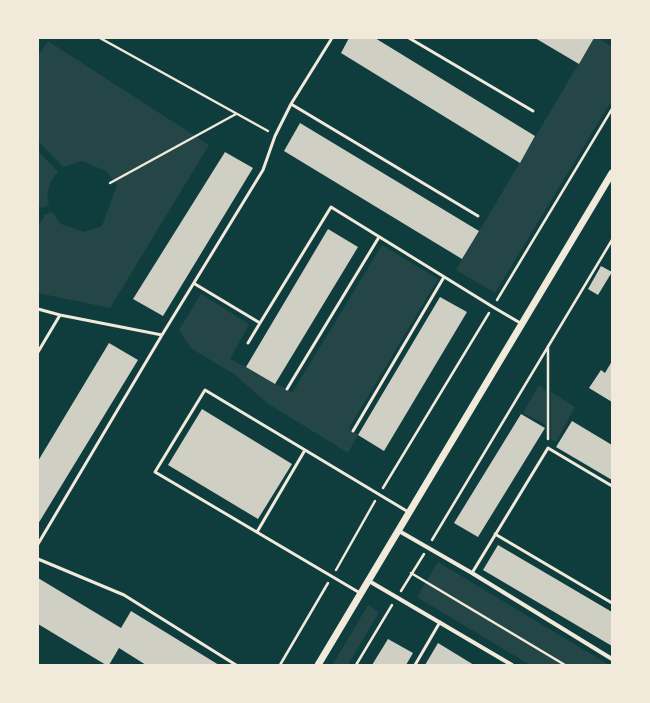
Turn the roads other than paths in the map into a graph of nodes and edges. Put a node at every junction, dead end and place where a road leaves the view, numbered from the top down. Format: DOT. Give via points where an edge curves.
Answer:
graph roads {
  1 [pos="332,38"];
  2 [pos="409,38"];
  3 [pos="291,104"];
  4 [pos="532,111"];
  5 [pos="612,173"];
  6 [pos="478,216"];
  7 [pos="380,237"];
  8 [pos="444,278"];
  9 [pos="195,284"];
  10 [pos="38,310"];
  11 [pos="60,315"];
  12 [pos="260,323"];
  13 [pos="522,324"];
  14 [pos="162,335"];
  15 [pos="248,343"];
  16 [pos="38,352"];
  17 [pos="287,389"];
  18 [pos="353,431"];
  19 [pos="305,450"];
  20 [pos="612,486"];
  21 [pos="410,512"];
  22 [pos="399,531"];
  23 [pos="257,532"];
  24 [pos="495,534"];
  25 [pos="38,544"];
  26 [pos="38,559"];
  27 [pos="472,573"];
  28 [pos="369,580"];
  29 [pos="361,594"];
  30 [pos="612,603"];
  31 [pos="440,622"];
  32 [pos="612,659"];
  33 [pos="236,665"];
  34 [pos="318,665"];
  35 [pos="415,665"];
  36 [pos="512,665"];
  1 -- 3 [label="lane"];
  2 -- 4 [label="lane"];
  3 -- 6 [label="lane"];
  3 -- 9 [label="lane" via="275,136 263,170"];
  5 -- 13 [label="street"];
  7 -- 8 [label="lane"];
  7 -- 12 [label="lane" via="331,207"];
  7 -- 17 [label="lane"];
  8 -- 13 [label="lane"];
  8 -- 18 [label="lane"];
  9 -- 12 [label="lane"];
  9 -- 14 [label="lane"];
  10 -- 11 [label="lane"];
  11 -- 14 [label="lane"];
  11 -- 16 [label="lane"];
  12 -- 15 [label="lane"];
  13 -- 21 [label="street"];
  14 -- 25 [label="lane"];
  19 -- 21 [label="lane"];
  19 -- 23 [label="lane"];
  19 -- 23 [label="lane" via="205,390 155,472"];
  20 -- 24 [label="lane" via="548,448"];
  21 -- 22 [label="street"];
  22 -- 27 [label="street"];
  22 -- 28 [label="street"];
  23 -- 29 [label="lane"];
  24 -- 27 [label="lane"];
  24 -- 30 [label="lane"];
  26 -- 33 [label="lane" via="124,595"];
  27 -- 32 [label="street"];
  28 -- 29 [label="street"];
  28 -- 31 [label="street"];
  29 -- 34 [label="street"];
  31 -- 35 [label="lane"];
  31 -- 36 [label="street"];
}
